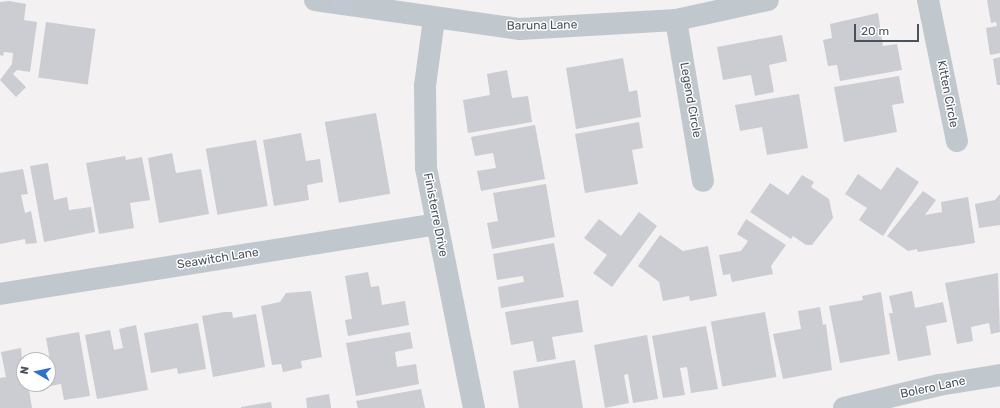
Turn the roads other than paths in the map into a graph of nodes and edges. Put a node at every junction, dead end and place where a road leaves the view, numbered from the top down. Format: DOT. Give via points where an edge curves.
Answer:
graph roads {
  1 [pos="315,0"];
  2 [pos="768,0"];
  3 [pos="928,0"];
  4 [pos="343,2"];
  5 [pos="434,19"];
  6 [pos="676,20"];
  7 [pos="957,141"];
  8 [pos="703,181"];
  9 [pos="436,224"];
  10 [pos="0,294"];
  11 [pos="1000,375"];
  12 [pos="474,408"];
  13 [pos="844,408"];
  1 -- 4 [label="street, Baruna Lane"];
  2 -- 6 [label="street, Baruna Lane"];
  3 -- 7 [label="street, Kitten Circle"];
  4 -- 5 [label="street, Baruna Lane"];
  5 -- 6 [label="street, Baruna Lane" via="520,29"];
  5 -- 9 [label="street, Finisterre Drive" via="424,86 426,168"];
  6 -- 8 [label="street, Legend Circle"];
  9 -- 10 [label="street, Seawitch Lane"];
  9 -- 12 [label="street, Finisterre Drive"];
  11 -- 13 [label="street, Bolero Lane" via="939,385"];
}
